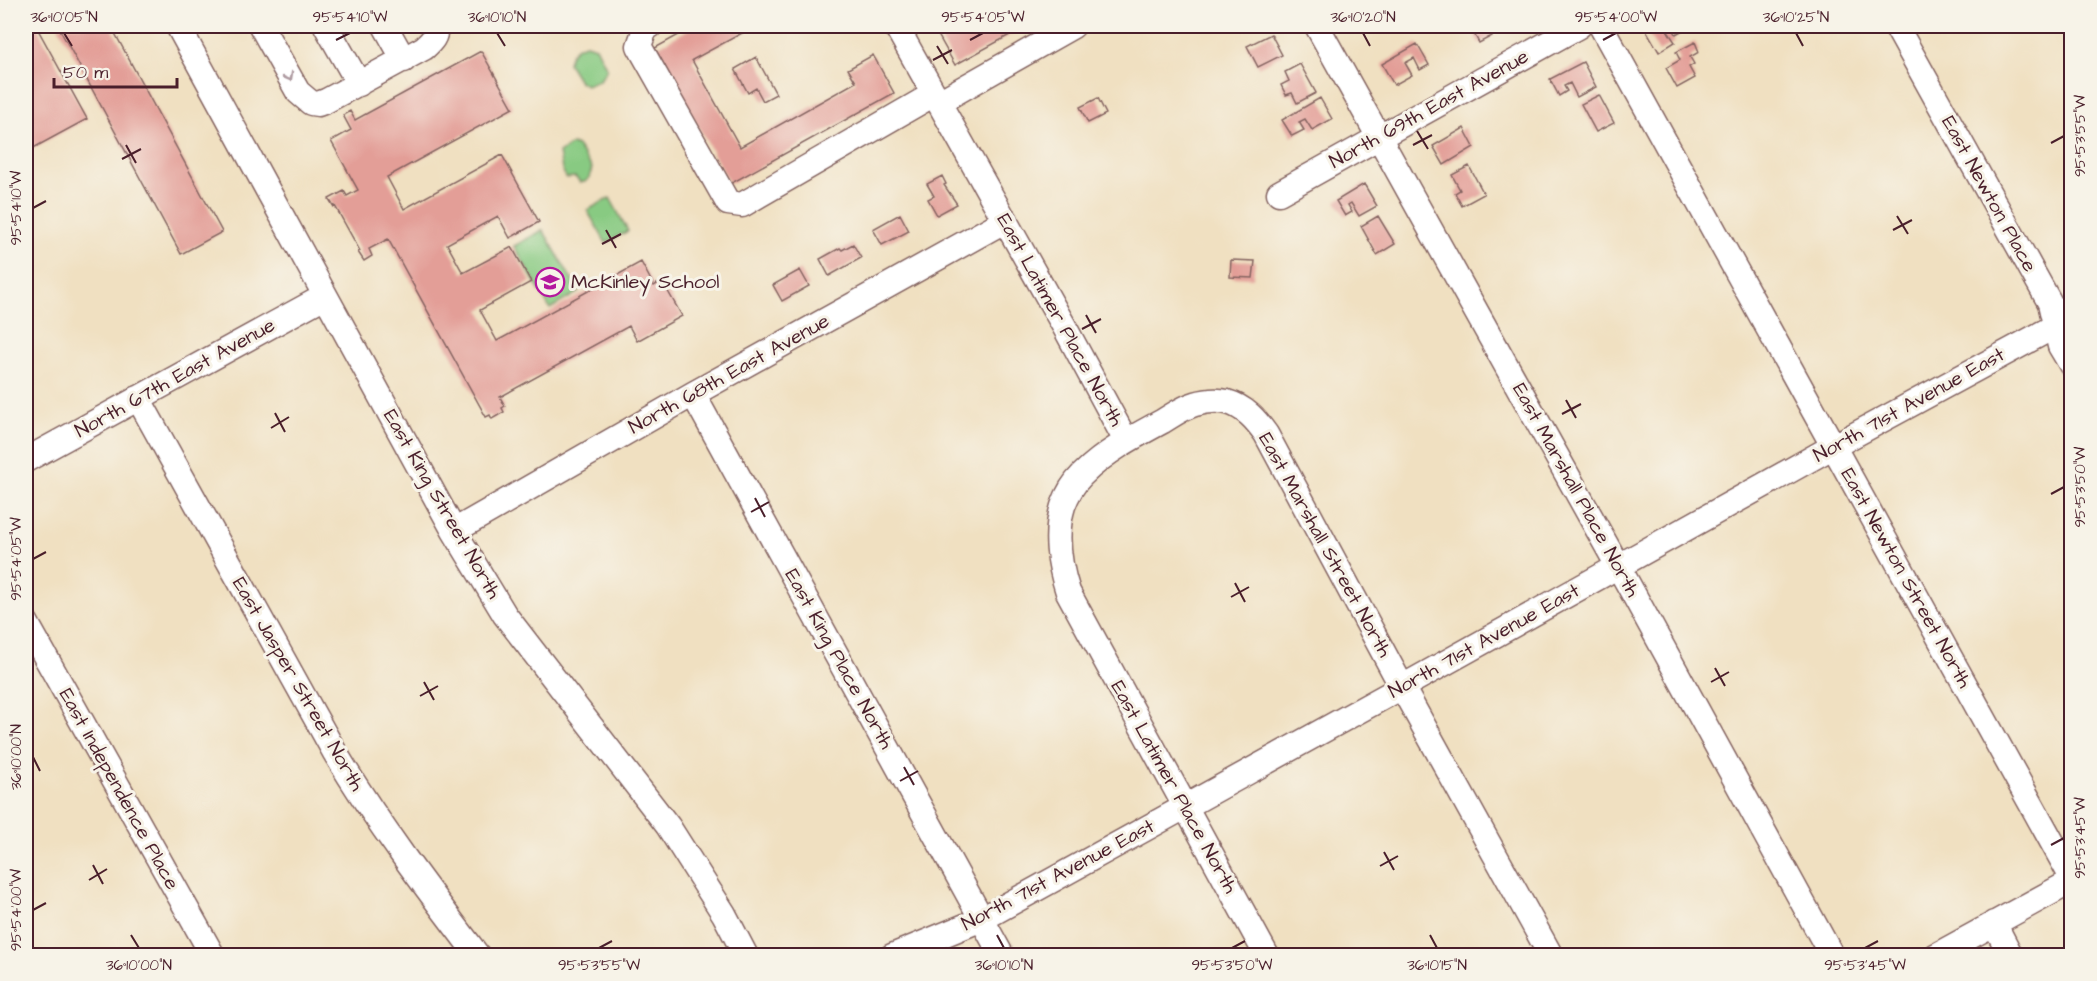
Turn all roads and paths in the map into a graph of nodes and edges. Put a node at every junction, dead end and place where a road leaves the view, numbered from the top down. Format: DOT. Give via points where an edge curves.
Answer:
graph roads {
  1 [pos="261,26"];
  2 [pos="327,26"];
  3 [pos="385,26"];
  4 [pos="436,26"];
  5 [pos="650,26"];
  6 [pos="896,26"];
  7 [pos="1073,26"];
  8 [pos="1317,26"];
  9 [pos="1579,26"];
  10 [pos="1601,26"];
  11 [pos="1896,26"];
  12 [pos="183,27"];
  13 [pos="404,60"];
  14 [pos="359,84"];
  15 [pos="936,98"];
  16 [pos="1380,136"];
  17 [pos="1280,193"];
  18 [pos="1006,220"];
  19 [pos="325,296"];
  20 [pos="2064,322"];
  21 [pos="2072,366"];
  22 [pos="693,394"];
  23 [pos="138,398"];
  24 [pos="1126,441"];
  25 [pos="1834,446"];
  26 [pos="26,460"];
  27 [pos="454,531"];
  28 [pos="1618,567"];
  29 [pos="26,621"];
  30 [pos="1402,687"];
  31 [pos="1185,807"];
  32 [pos="2072,880"];
  33 [pos="982,919"];
  34 [pos="1994,923"];
  35 [pos="213,956"];
  36 [pos="478,956"];
  37 [pos="746,956"];
  38 [pos="892,956"];
  39 [pos="1002,956"];
  40 [pos="1268,956"];
  41 [pos="1551,956"];
  42 [pos="1832,956"];
  43 [pos="1935,956"];
  44 [pos="2011,956"];
  1 -- 14 [label="street, one-way" via="298,92 311,103 326,101"];
  2 -- 14 [label="street"];
  3 -- 13 [label="street"];
  4 -- 13 [label="street" via="432,42"];
  5 -- 15 [label="street" via="639,46 728,203 742,206"];
  6 -- 15 [label="street, East Latimer Place North"];
  7 -- 15 [label="street"];
  8 -- 16 [label="street, East Marshall Place North"];
  9 -- 16 [label="street, North 69th East Avenue"];
  10 -- 25 [label="street, East Newton Street North"];
  11 -- 20 [label="street, East Newton Place"];
  12 -- 19 [label="street, East King Street North"];
  13 -- 14 [label="street"];
  15 -- 18 [label="street, East Latimer Place North"];
  16 -- 17 [label="street, North 69th East Avenue"];
  16 -- 28 [label="street, East Marshall Place North"];
  18 -- 22 [label="street, North 68th East Avenue"];
  18 -- 24 [label="street, East Latimer Place North"];
  19 -- 23 [label="street, North 67th East Avenue"];
  19 -- 27 [label="street, East King Street North"];
  20 -- 21 [label="street, East Newton Place" via="2060,346"];
  20 -- 25 [label="street, North 71st Avenue East"];
  22 -- 27 [label="street, North 68th East Avenue"];
  22 -- 33 [label="street, East King Place North"];
  23 -- 26 [label="street, North 67th East Avenue"];
  23 -- 36 [label="street, East Jasper Street North" via="356,788"];
  24 -- 30 [label="street, East Marshall Street North" via="1196,404 1226,402 1252,417 1266,434"];
  24 -- 31 [label="street, East Latimer Place North" via="1082,476 1069,494 1058,532 1061,565 1068,592"];
  25 -- 28 [label="street, North 71st Avenue East"];
  25 -- 32 [label="street, East Newton Street North"];
  27 -- 37 [label="street, East King Street North" via="505,615 668,826"];
  28 -- 30 [label="street, North 71st Avenue East"];
  28 -- 42 [label="street, East Marshall Place North"];
  29 -- 35 [label="street, East Independence Place"];
  30 -- 31 [label="street, North 71st Avenue East"];
  30 -- 41 [label="street, East Marshall Street North"];
  31 -- 33 [label="street, North 71st Avenue East"];
  31 -- 40 [label="street, East Latimer Place North"];
  32 -- 34 [label="street"];
  33 -- 38 [label="street, North 71st Avenue East"];
  33 -- 39 [label="street, East King Place North"];
  34 -- 43 [label="street"];
  34 -- 44 [label="street"];
}
